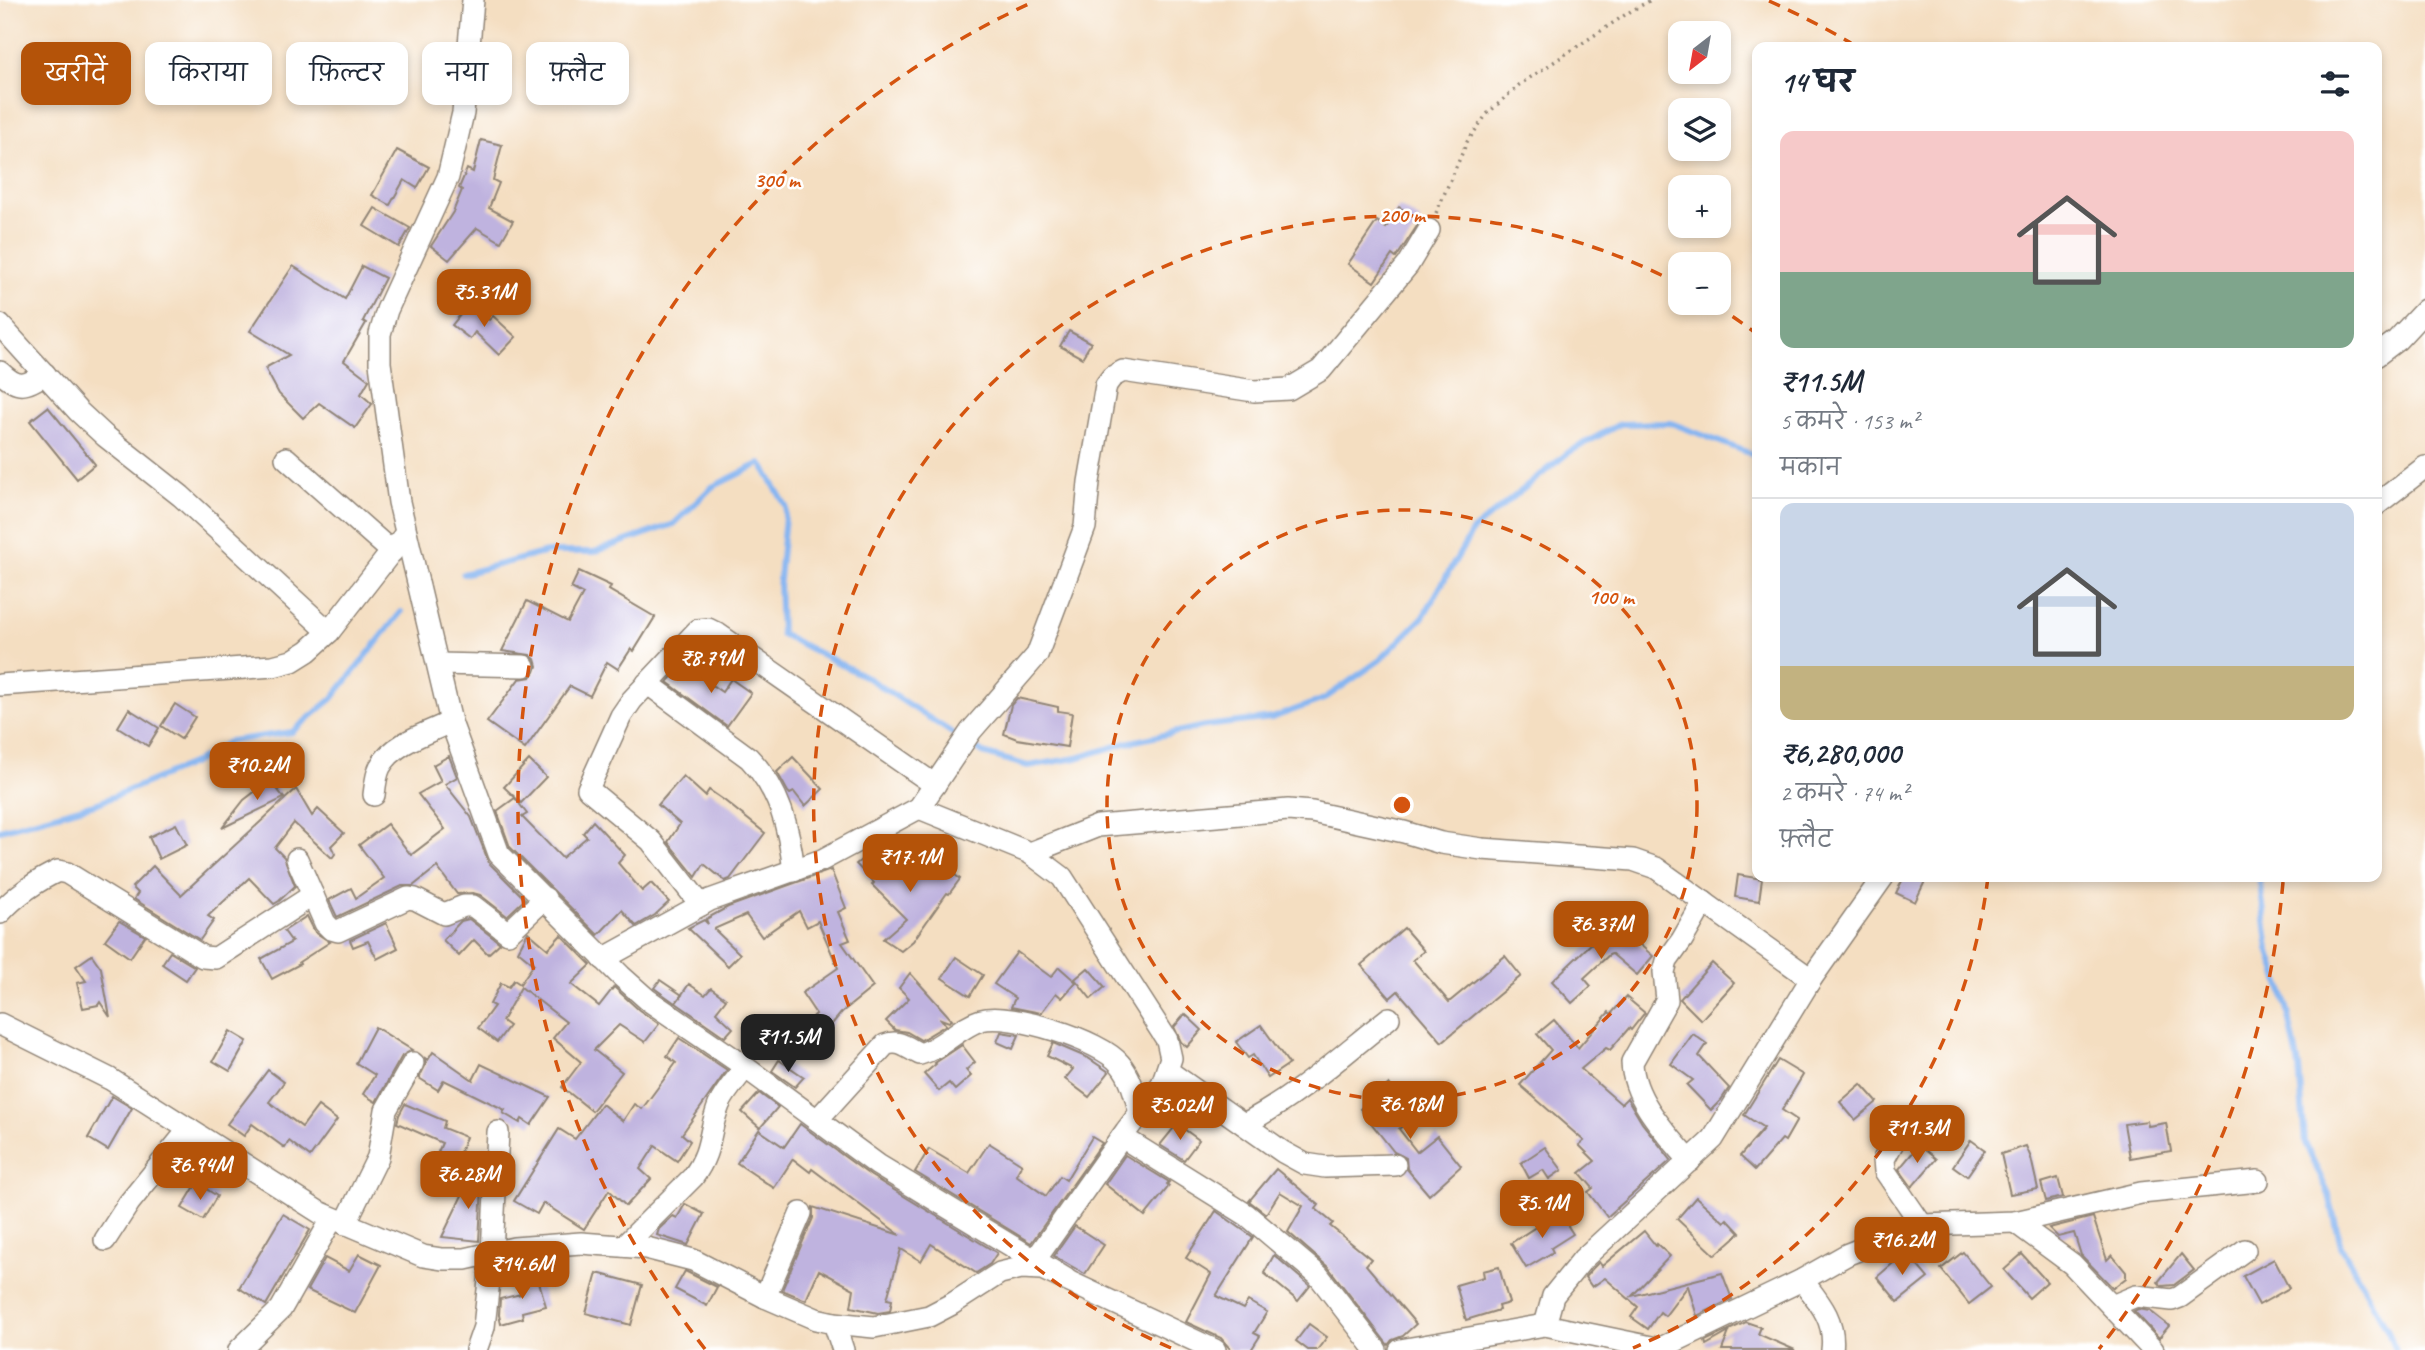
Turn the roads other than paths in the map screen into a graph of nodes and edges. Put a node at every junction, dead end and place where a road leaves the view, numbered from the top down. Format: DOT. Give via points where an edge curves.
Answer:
graph roads {
  1 [pos="472,0"];
  2 [pos="1429,230"];
  3 [pos="2425,310"];
  4 [pos="0,325"];
  5 [pos="2382,351"];
  6 [pos="0,372"];
  7 [pos="46,374"];
  8 [pos="286,458"];
  9 [pos="2425,467"];
  10 [pos="2382,500"];
  11 [pos="406,533"];
  12 [pos="392,552"];
  13 [pos="329,632"];
  14 [pos="438,664"];
  15 [pos="524,666"];
  16 [pos="647,683"];
  17 [pos="0,685"];
  18 [pos="451,722"];
  19 [pos="940,778"];
  20 [pos="374,794"];
  21 [pos="919,808"];
  22 [pos="1030,853"];
  23 [pos="297,859"];
  24 [pos="794,871"];
  25 [pos="1879,882"];
  26 [pos="313,895"];
  27 [pos="545,898"];
  28 [pos="1704,902"];
  29 [pos="701,905"];
  30 [pos="0,913"];
  31 [pos="603,959"];
  32 [pos="1811,979"];
  33 [pos="1389,1018"];
  34 [pos="0,1024"];
  35 [pos="413,1063"];
  36 [pos="745,1068"];
  37 [pos="1168,1071"];
  38 [pos="1140,1114"];
  39 [pos="817,1121"];
  40 [pos="1244,1124"];
  41 [pos="189,1129"];
  42 [pos="498,1132"];
  43 [pos="1122,1137"];
  44 [pos="1895,1139"];
  45 [pos="1690,1161"];
  46 [pos="1395,1165"];
  47 [pos="2258,1181"];
  48 [pos="801,1213"];
  49 [pos="339,1221"];
  50 [pos="2015,1222"];
  51 [pos="1922,1224"];
  52 [pos="105,1240"];
  53 [pos="624,1246"];
  54 [pos="2245,1250"];
  55 [pos="492,1253"];
  56 [pos="1035,1260"];
  57 [pos="1066,1279"];
  58 [pos="1802,1280"];
  59 [pos="765,1297"];
  60 [pos="2112,1306"];
  61 [pos="834,1323"];
  62 [pos="1545,1325"];
  63 [pos="1664,1349"];
  64 [pos="239,1350"];
  65 [pos="476,1350"];
  66 [pos="843,1350"];
  67 [pos="1215,1350"];
  68 [pos="1376,1350"];
  69 [pos="1400,1350"];
  70 [pos="1832,1350"];
  71 [pos="2153,1350"];
  1 -- 11 [label="street" via="463,113 448,177 380,334 380,363"];
  2 -- 19 [label="street" via="1408,265 1321,370 1289,389 1254,391 1123,371 1112,377 1105,385 1085,527 1037,655 971,731"];
  3 -- 5 [label="street"];
  4 -- 7 [label="street"];
  6 -- 7 [label="street" via="26,386"];
  7 -- 13 [label="street" via="105,436 181,496"];
  8 -- 12 [label="street"];
  9 -- 10 [label="street"];
  11 -- 12 [label="street"];
  11 -- 14 [label="street"];
  12 -- 13 [label="street"];
  13 -- 17 [label="street" via="292,661 273,666"];
  14 -- 15 [label="street"];
  14 -- 18 [label="street"];
  16 -- 19 [label="street" via="690,636 708,629"];
  16 -- 24 [label="street" via="749,758 770,782 791,842"];
  16 -- 29 [label="street" via="621,716 588,789 651,841"];
  18 -- 20 [label="street" via="388,755 379,769"];
  18 -- 27 [label="street" via="499,854"];
  19 -- 21 [label="street"];
  21 -- 22 [label="street"];
  21 -- 24 [label="street"];
  22 -- 28 [label="street" via="1098,826 1300,811 1441,843 1633,860 1656,868"];
  22 -- 37 [label="street" via="1062,877 1167,1040"];
  23 -- 26 [label="street"];
  24 -- 29 [label="street"];
  25 -- 32 [label="street"];
  26 -- 27 [label="street" via="325,923 338,931 408,898 444,914 473,906 508,933"];
  26 -- 30 [label="street" via="216,958 203,957 58,871"];
  27 -- 31 [label="street"];
  28 -- 32 [label="street"];
  28 -- 45 [label="street" via="1667,961 1667,1000 1632,1062 1649,1108"];
  29 -- 31 [label="street"];
  31 -- 36 [label="street" via="648,1000"];
  32 -- 45 [label="street" via="1713,1139"];
  33 -- 40 [label="street" via="1265,1114"];
  34 -- 41 [label="street" via="110,1079"];
  35 -- 49 [label="street" via="386,1110 379,1157"];
  36 -- 39 [label="street"];
  36 -- 53 [label="street" via="720,1103 701,1166"];
  37 -- 38 [label="street"];
  37 -- 40 [label="street"];
  38 -- 39 [label="street" via="1131,1082 1119,1063 1099,1047 1028,1022 1000,1018 963,1027 920,1054 900,1042 885,1045"];
  38 -- 43 [label="street"];
  39 -- 56 [label="street" via="878,1166"];
  40 -- 46 [label="street" via="1305,1164"];
  41 -- 49 [label="street"];
  41 -- 52 [label="street"];
  42 -- 55 [label="street"];
  43 -- 56 [label="street"];
  43 -- 68 [label="street" via="1257,1223 1318,1275"];
  44 -- 51 [label="street" via="1884,1159 1885,1171"];
  45 -- 62 [label="street" via="1583,1259 1553,1296"];
  47 -- 50 [label="street" via="2141,1193"];
  48 -- 59 [label="street"];
  49 -- 55 [label="street" via="423,1256 465,1259"];
  49 -- 64 [label="street" via="281,1309"];
  50 -- 51 [label="street"];
  50 -- 60 [label="street" via="2064,1257"];
  51 -- 58 [label="street" via="1848,1254"];
  53 -- 55 [label="street" via="581,1243"];
  53 -- 59 [label="street" via="693,1260"];
  54 -- 60 [label="street" via="2180,1297 2136,1296"];
  55 -- 65 [label="street" via="484,1327"];
  56 -- 57 [label="street"];
  57 -- 61 [label="street" via="1042,1269 1021,1268 1000,1273 929,1315 874,1327"];
  57 -- 67 [label="street"];
  58 -- 63 [label="street"];
  58 -- 70 [label="street" via="1832,1325"];
  59 -- 61 [label="street"];
  60 -- 71 [label="street"];
  61 -- 66 [label="street"];
  62 -- 63 [label="street"];
  62 -- 69 [label="street"];
}
